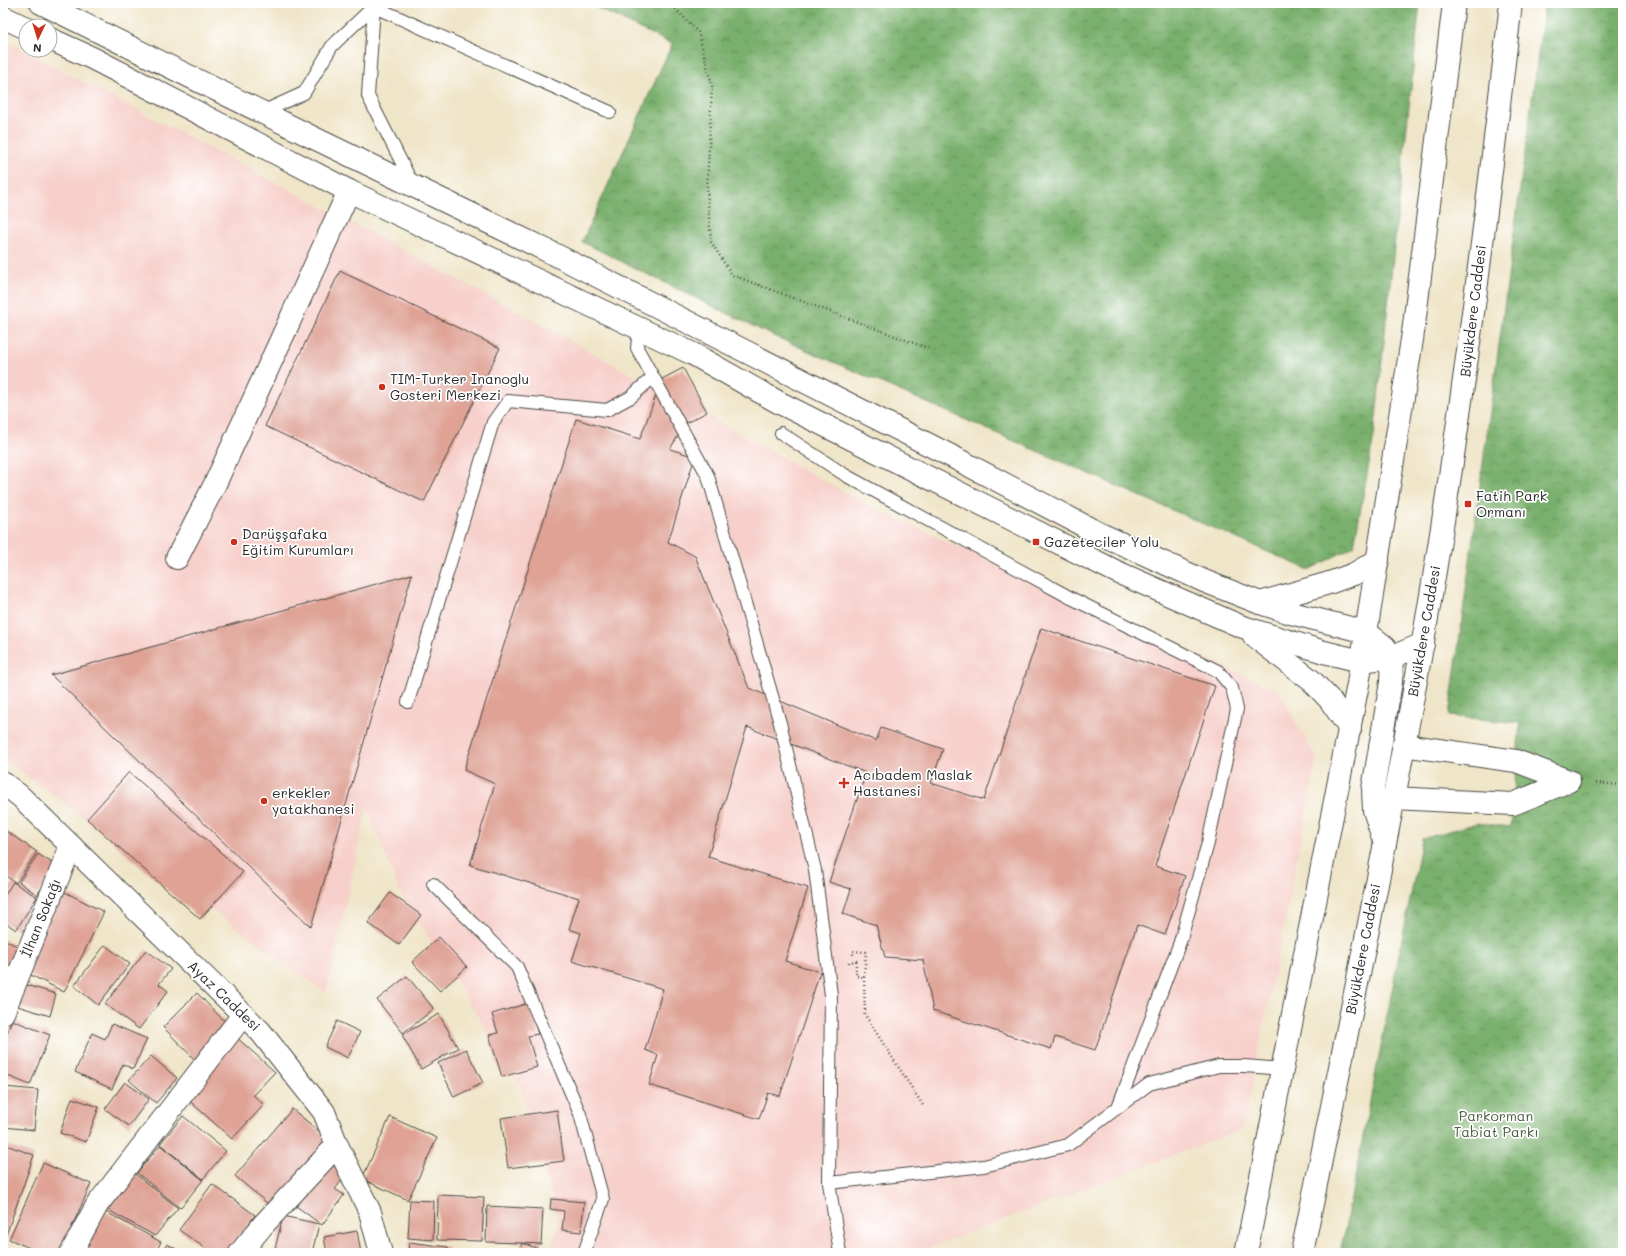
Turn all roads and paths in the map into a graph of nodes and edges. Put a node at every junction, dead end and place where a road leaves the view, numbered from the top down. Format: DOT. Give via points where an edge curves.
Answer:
graph roads {
  1 [pos="41,3"];
  2 [pos="670,3"];
  3 [pos="1454,3"];
  4 [pos="1511,3"];
  5 [pos="371,4"];
  6 [pos="3,18"];
  7 [pos="18,25"];
  8 [pos="58,43"];
  9 [pos="262,112"];
  10 [pos="610,112"];
  11 [pos="413,186"];
  12 [pos="349,191"];
  13 [pos="639,328"];
  14 [pos="935,351"];
  15 [pos="653,377"];
  16 [pos="781,433"];
  17 [pos="177,558"];
  18 [pos="1378,560"];
  19 [pos="1260,603"];
  20 [pos="1240,626"];
  21 [pos="1366,632"];
  22 [pos="1422,644"];
  23 [pos="1392,657"];
  24 [pos="1361,661"];
  25 [pos="408,702"];
  26 [pos="1350,729"];
  27 [pos="1403,745"];
  28 [pos="3,783"];
  29 [pos="1393,798"];
  30 [pos="1385,844"];
  31 [pos="71,846"];
  32 [pos="433,884"];
  33 [pos="853,956"];
  34 [pos="856,976"];
  35 [pos="864,977"];
  36 [pos="3,1013"];
  37 [pos="243,1015"];
  38 [pos="1282,1069"];
  39 [pos="924,1107"];
  40 [pos="1118,1107"];
  41 [pos="337,1145"];
  42 [pos="830,1182"];
  43 [pos="71,1253"];
  44 [pos="240,1253"];
  45 [pos="381,1253"];
  46 [pos="584,1253"];
  47 [pos="840,1253"];
  48 [pos="1246,1253"];
  49 [pos="1302,1253"];
  1 -- 9 [label="main road"];
  2 -- 14 [label="path" via="698,32 712,85 707,188 711,242 732,275"];
  3 -- 18 [label="main road" via="1413,333"];
  4 -- 22 [label="main road, Büyükdere Caddesi" via="1465,382"];
  5 -- 9 [label="lane" via="332,46 304,92"];
  5 -- 10 [label="lane"];
  5 -- 11 [label="lane" via="368,96"];
  6 -- 7 [label="main road"];
  8 -- 12 [label="main road"];
  9 -- 11 [label="main road"];
  11 -- 19 [label="main road" via="603,279 1098,533 1204,581"];
  12 -- 13 [label="main road"];
  12 -- 17 [label="main road" via="218,478"];
  13 -- 15 [label="lane" via="637,348"];
  13 -- 20 [label="main road" via="693,354 778,402 1116,572"];
  15 -- 25 [label="lane" via="631,397 607,410 508,401 493,422"];
  15 -- 42 [label="lane" via="708,476 780,723 815,870 831,995"];
  16 -- 40 [label="lane" via="845,475 1071,598 1218,671 1232,688 1237,709 1208,843 1180,942"];
  18 -- 19 [label="main road" via="1354,574 1335,581"];
  18 -- 21 [label="main road"];
  19 -- 21 [label="main road"];
  20 -- 24 [label="main road"];
  20 -- 26 [label="main road" via="1312,681 1330,700"];
  21 -- 23 [label="main road" via="1385,647"];
  21 -- 24 [label="main road"];
  22 -- 23 [label="main road"];
  22 -- 27 [label="main road, Büyükdere Caddesi"];
  23 -- 24 [label="main road"];
  23 -- 30 [label="main road" via="1391,682 1373,789 1374,810"];
  24 -- 26 [label="main road"];
  26 -- 38 [label="main road"];
  27 -- 29 [label="main road, Büyükdere Caddesi"];
  27 -- 29 [label="main road" via="1516,761 1569,781 1513,804"];
  28 -- 31 [label="main road, Ayaz Caddesi" via="20,796"];
  29 -- 30 [label="main road, Büyükdere Caddesi"];
  30 -- 49 [label="main road, Büyükdere Caddesi"];
  31 -- 36 [label="main road, İlhan Sokağı"];
  31 -- 37 [label="main road, Ayaz Caddesi"];
  32 -- 46 [label="lane" via="517,967 580,1114 603,1199"];
  33 -- 35 [label="path" via="853,951 866,952"];
  34 -- 35 [label="path"];
  35 -- 39 [label="path" via="865,1015"];
  37 -- 41 [label="main road, Ayaz Caddesi" via="260,1031 324,1112"];
  37 -- 43 [label="main road" via="97,1205"];
  38 -- 40 [label="lane" via="1219,1066 1148,1084"];
  38 -- 48 [label="main road"];
  40 -- 42 [label="lane" via="1068,1145 984,1166"];
  41 -- 44 [label="main road"];
  41 -- 45 [label="main road, Ayaz Caddesi" via="370,1212"];
  42 -- 47 [label="lane"];
}
